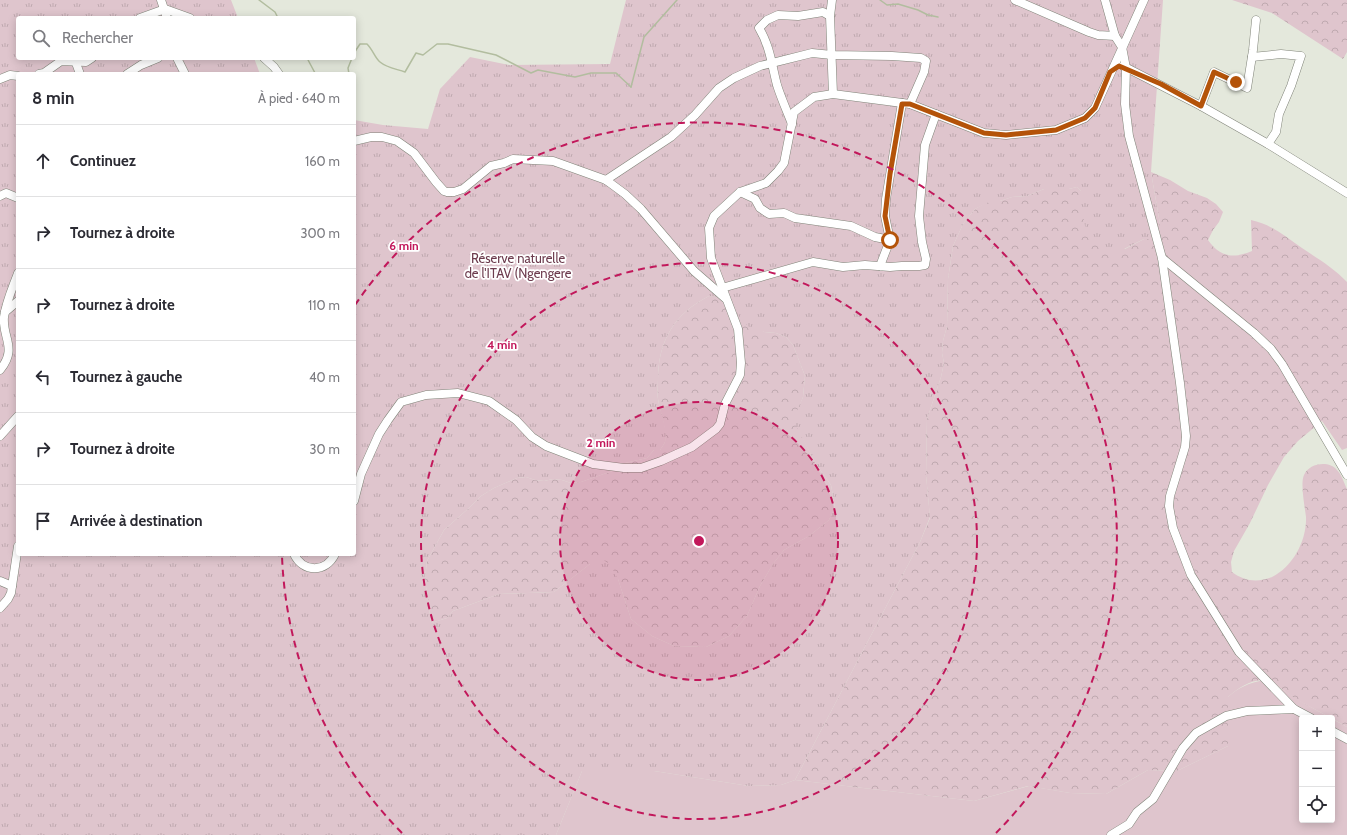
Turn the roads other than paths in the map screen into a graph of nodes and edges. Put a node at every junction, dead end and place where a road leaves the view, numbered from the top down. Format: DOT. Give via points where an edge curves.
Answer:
graph roads {
  1 [pos="161,0"];
  2 [pos="832,0"];
  3 [pos="1015,0"];
  4 [pos="1144,0"];
  5 [pos="1104,1"];
  6 [pos="165,9"];
  7 [pos="146,16"];
  8 [pos="167,16"];
  9 [pos="184,16"];
  10 [pos="830,16"];
  11 [pos="1256,20"];
  12 [pos="1115,36"];
  13 [pos="1122,47"];
  14 [pos="832,54"];
  15 [pos="1252,57"];
  16 [pos="89,60"];
  17 [pos="153,60"];
  18 [pos="178,60"];
  19 [pos="266,60"];
  20 [pos="76,63"];
  21 [pos="773,63"];
  22 [pos="1126,68"];
  23 [pos="45,72"];
  24 [pos="79,72"];
  25 [pos="130,72"];
  26 [pos="184,72"];
  27 [pos="278,72"];
  28 [pos="1110,72"];
  29 [pos="16,76"];
  30 [pos="0,79"];
  31 [pos="833,94"];
  32 [pos="902,104"];
  33 [pos="910,104"];
  34 [pos="1201,106"];
  35 [pos="936,114"];
  36 [pos="793,124"];
  37 [pos="356,141"];
  38 [pos="1268,144"];
  39 [pos="606,180"];
  40 [pos="740,192"];
  41 [pos="1347,193"];
  42 [pos="0,196"];
  43 [pos="16,197"];
  44 [pos="890,240"];
  45 [pos="1162,258"];
  46 [pos="880,266"];
  47 [pos="16,278"];
  48 [pos="722,288"];
  49 [pos="726,299"];
  50 [pos="16,303"];
  51 [pos="3,313"];
  52 [pos="0,370"];
  53 [pos="16,418"];
  54 [pos="0,436"];
  55 [pos="1347,475"];
  56 [pos="356,493"];
  57 [pos="16,556"];
  58 [pos="295,556"];
  59 [pos="334,556"];
  60 [pos="0,582"];
  61 [pos="12,586"];
  62 [pos="0,608"];
  63 [pos="1294,709"];
  64 [pos="1305,715"];
  65 [pos="1335,733"];
  66 [pos="1347,739"];
  67 [pos="1111,835"];
  1 -- 6 [label="street"];
  2 -- 10 [label="street"];
  3 -- 12 [label="street" via="1089,32"];
  4 -- 13 [label="street"];
  5 -- 12 [label="street"];
  6 -- 7 [label="street"];
  6 -- 8 [label="street"];
  6 -- 9 [label="street"];
  10 -- 14 [label="street"];
  10 -- 21 [label="street" via="823,12 798,16 778,15 768,20 759,28"];
  11 -- 15 [label="street"];
  12 -- 13 [label="street"];
  13 -- 22 [label="street"];
  13 -- 28 [label="street"];
  14 -- 21 [label="street" via="812,52"];
  14 -- 31 [label="street"];
  14 -- 33 [label="street" via="924,59 924,72"];
  15 -- 34 [label="street" via="1247,88 1214,72"];
  15 -- 38 [label="street" via="1281,54 1301,56 1279,114 1276,132"];
  16 -- 20 [label="street"];
  17 -- 25 [label="street"];
  18 -- 26 [label="street"];
  19 -- 27 [label="street"];
  20 -- 23 [label="street" via="61,61"];
  20 -- 24 [label="street"];
  21 -- 36 [label="street" via="777,86"];
  21 -- 39 [label="street" via="749,70 719,88 671,137"];
  22 -- 28 [label="street" via="1119,66"];
  22 -- 34 [label="street"];
  22 -- 45 [label="street" via="1125,104 1129,136"];
  28 -- 35 [label="street" via="1095,108 1085,118 1056,130 1006,135 984,133"];
  29 -- 30 [label="street"];
  31 -- 32 [label="street"];
  31 -- 36 [label="street" via="814,97 794,112"];
  32 -- 33 [label="street"];
  32 -- 44 [label="street" via="885,216"];
  33 -- 35 [label="street"];
  34 -- 38 [label="street"];
  35 -- 46 [label="street" via="925,145 919,216 925,265"];
  36 -- 40 [label="street" via="784,163 778,171 766,183"];
  37 -- 39 [label="street" via="382,137 397,141 414,154 447,192 463,189 491,166 513,159 553,161"];
  38 -- 41 [label="street"];
  39 -- 49 [label="street" via="641,209 694,271"];
  40 -- 44 [label="street" via="755,199 760,208 769,214 784,213 795,218 851,226 875,237"];
  40 -- 48 [label="street" via="714,216 709,228 711,258"];
  42 -- 43 [label="street" via="6,193"];
  44 -- 46 [label="street"];
  45 -- 55 [label="street" via="1272,349"];
  45 -- 63 [label="street" via="1186,426 1185,447 1170,501 1172,528 1191,575 1239,652"];
  46 -- 48 [label="street" via="843,267 813,262"];
  47 -- 51 [label="street"];
  48 -- 49 [label="street"];
  49 -- 56 [label="street" via="738,329 740,375 725,404 720,424 692,447 641,468 593,464 546,446 490,401 458,393 426,395 401,402 388,420 361,474"];
  50 -- 51 [label="street"];
  51 -- 52 [label="street" via="9,349"];
  53 -- 54 [label="street"];
  57 -- 61 [label="street"];
  58 -- 59 [label="street" via="300,565 320,568 332,561"];
  60 -- 61 [label="street"];
  61 -- 62 [label="street" via="8,599"];
  63 -- 64 [label="street"];
  63 -- 67 [label="street" via="1247,711 1226,716 1196,733 1183,748 1153,799 1137,812 1129,824"];
  65 -- 66 [label="street"];
}
